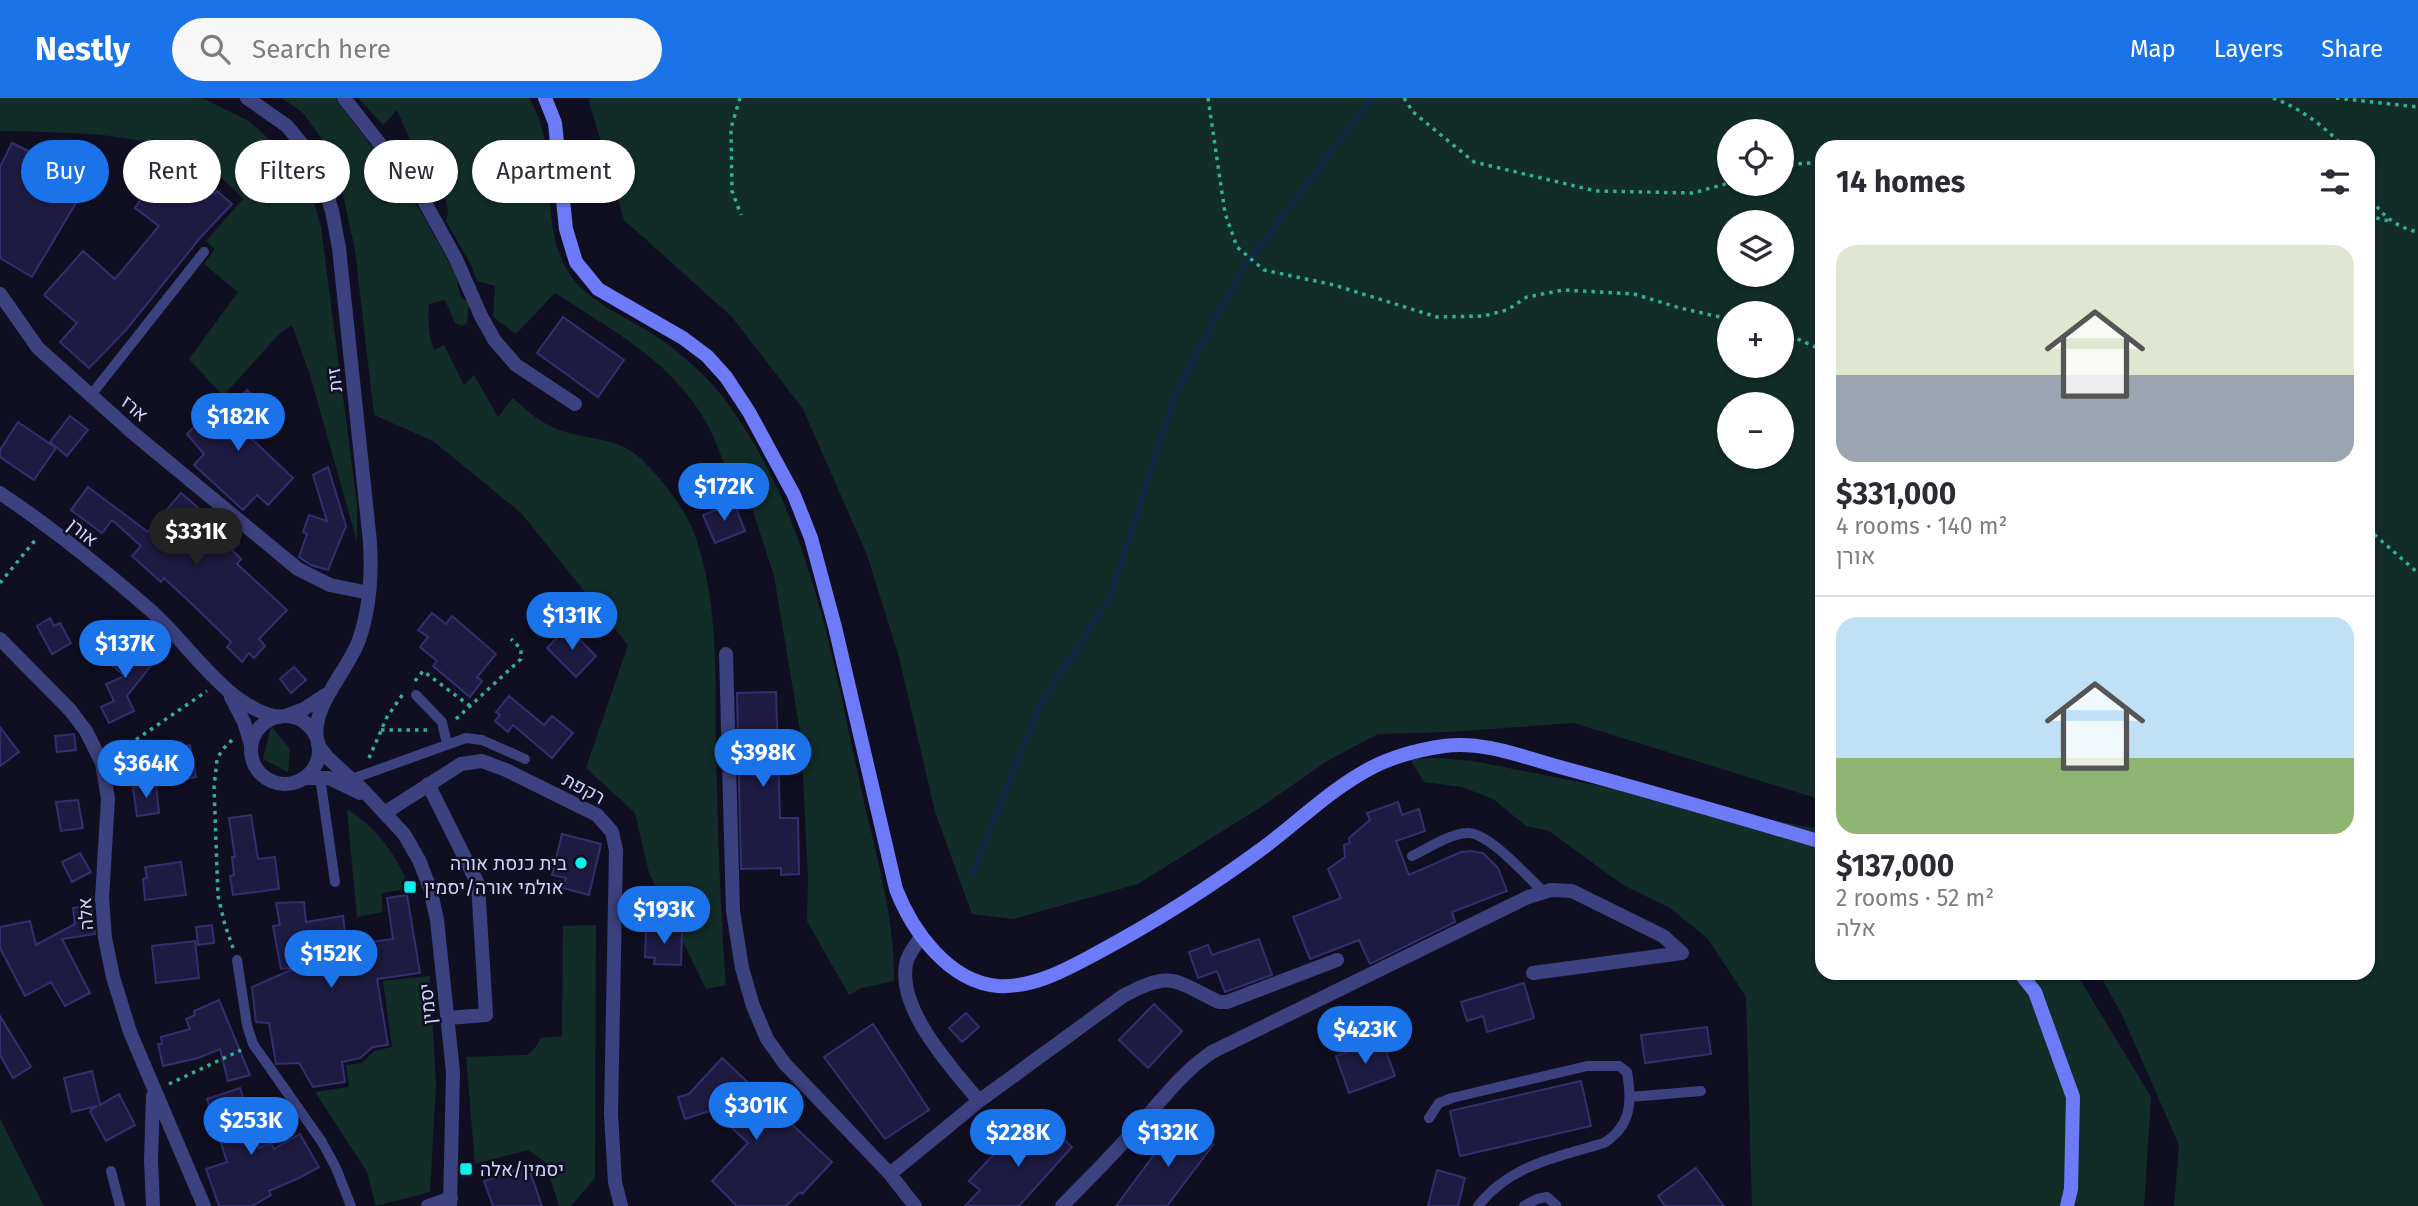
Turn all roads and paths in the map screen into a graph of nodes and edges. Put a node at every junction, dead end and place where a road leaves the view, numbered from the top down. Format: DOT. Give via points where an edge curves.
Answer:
graph roads {
  1 [pos="247,98"];
  2 [pos="344,98"];
  3 [pos="545,98"];
  4 [pos="740,98"];
  5 [pos="1208,98"];
  6 [pos="1404,98"];
  7 [pos="2273,98"];
  8 [pos="2336,98"];
  9 [pos="2418,107"];
  10 [pos="2336,140"];
  11 [pos="1815,163"];
  12 [pos="1794,165"];
  13 [pos="1717,186"];
  14 [pos="2375,205"];
  15 [pos="741,215"];
  16 [pos="2375,217"];
  17 [pos="2389,220"];
  18 [pos="2418,232"];
  19 [pos="204,252"];
  20 [pos="0,294"];
  21 [pos="1717,316"];
  22 [pos="1794,337"];
  23 [pos="1815,347"];
  24 [pos="91,395"];
  25 [pos="575,404"];
  26 [pos="0,493"];
  27 [pos="46,527"];
  28 [pos="2375,535"];
  29 [pos="2418,573"];
  30 [pos="0,583"];
  31 [pos="369,593"];
  32 [pos="0,639"];
  33 [pos="511,639"];
  34 [pos="726,654"];
  35 [pos="336,684"];
  36 [pos="224,687"];
  37 [pos="416,695"];
  38 [pos="281,717"];
  39 [pos="444,726"];
  40 [pos="246,728"];
  41 [pos="381,730"];
  42 [pos="317,742"];
  43 [pos="447,744"];
  44 [pos="251,745"];
  45 [pos="525,759"];
  46 [pos="102,763"];
  47 [pos="313,778"];
  48 [pos="352,779"];
  49 [pos="428,784"];
  50 [pos="386,812"];
  51 [pos="1815,840"];
  52 [pos="1412,856"];
  53 [pos="335,882"];
  54 [pos="1543,891"];
  55 [pos="921,937"];
  56 [pos="237,960"];
  57 [pos="1337,960"];
  58 [pos="1533,973"];
  59 [pos="2026,980"];
  60 [pos="448,1018"];
  61 [pos="253,1044"];
  62 [pos="154,1091"];
  63 [pos="1702,1091"];
  64 [pos="1630,1097"];
  65 [pos="979,1101"];
  66 [pos="1429,1118"];
  67 [pos="111,1171"];
  68 [pos="890,1174"];
  69 [pos="451,1202"];
  70 [pos="1556,1205"];
  71 [pos="120,1206"];
  72 [pos="153,1206"];
  73 [pos="204,1206"];
  74 [pos="351,1206"];
  75 [pos="428,1206"];
  76 [pos="621,1206"];
  77 [pos="915,1206"];
  78 [pos="1062,1206"];
  79 [pos="1478,1206"];
  80 [pos="1524,1206"];
  81 [pos="2067,1206"];
  1 -- 31 [label="street, זית" via="287,127 307,150 332,211 370,542"];
  2 -- 25 [label="street" via="423,199 495,341 516,365"];
  3 -- 55 [label="main road" via="555,123 566,229 576,262 598,289 683,338 726,377 794,495 811,537 835,627 896,889"];
  4 -- 15 [label="path" via="731,128 732,191"];
  5 -- 21 [label="path" via="1225,213 1237,247 1264,270 1334,285 1437,317 1484,316 1507,310 1527,297 1563,290 1634,293"];
  6 -- 13 [label="path" via="1413,112 1474,162 1595,191 1693,193"];
  7 -- 10 [label="path" via="2290,104"];
  8 -- 9 [label="path"];
  11 -- 12 [label="path"];
  14 -- 17 [label="path"];
  16 -- 17 [label="path"];
  17 -- 18 [label="path"];
  19 -- 24 [label="lane"];
  20 -- 24 [label="street, ארז" via="38,348"];
  22 -- 23 [label="path"];
  24 -- 31 [label="street, ארז" via="298,569 330,585"];
  26 -- 27 [label="street, אורן"];
  27 -- 30 [label="path"];
  27 -- 36 [label="street, אורן" via="150,610"];
  28 -- 29 [label="path"];
  31 -- 35 [label="street, זית" via="359,640"];
  32 -- 46 [label="street, אלה" via="70,710"];
  33 -- 39 [label="path" via="521,649 521,659"];
  34 -- 68 [label="street" via="733,911 750,997 776,1052"];
  35 -- 38 [label="street, זית" via="314,704"];
  35 -- 42 [label="street, זית" via="319,712"];
  36 -- 38 [label="street, אורן" via="257,711"];
  36 -- 40 [label="street, אורן"];
  36 -- 46 [label="path"];
  37 -- 39 [label="lane"];
  38 -- 42 [label="street" via="304,722"];
  38 -- 44 [label="street" via="260,727"];
  39 -- 41 [label="path"];
  39 -- 43 [label="lane"];
  40 -- 44 [label="street, אורן"];
  40 -- 56 [label="path" via="216,759 214,778 218,896"];
  42 -- 47 [label="street"];
  42 -- 48 [label="street, יסמין"];
  43 -- 45 [label="lane" via="474,738"];
  43 -- 48 [label="lane"];
  44 -- 47 [label="street" via="255,767 274,783"];
  46 -- 62 [label="street, אלה" via="108,799 102,878 105,938 121,1005"];
  47 -- 50 [label="street, יסמין" via="329,778 351,788"];
  47 -- 53 [label="lane"];
  48 -- 50 [label="street, יסמין"];
  49 -- 50 [label="street, רקפת"];
  49 -- 60 [label="street" via="478,884 486,1016"];
  49 -- 76 [label="street, רקפת" via="461,764 494,764 593,812 612,832 616,850 611,1114"];
  50 -- 60 [label="street, יסמין" via="412,846 430,888"];
  51 -- 55 [label="main road" via="1479,746 1448,745 1408,752 1367,770 1200,892 1140,930 1046,978 1013,986 982,983 957,971"];
  52 -- 54 [label="lane" via="1453,836 1477,834"];
  54 -- 58 [label="street" via="1579,894 1663,936 1682,953"];
  54 -- 78 [label="street" via="1212,1052 1179,1079"];
  55 -- 65 [label="street" via="906,968 913,1006 931,1042"];
  56 -- 61 [label="lane"];
  57 -- 65 [label="street" via="1227,1002 1174,981 1144,984"];
  59 -- 81 [label="main road" via="2035,992 2073,1097"];
  60 -- 69 [label="street, יסמין" via="454,1100"];
  61 -- 62 [label="path"];
  61 -- 74 [label="lane" via="322,1142"];
  62 -- 72 [label="street"];
  62 -- 73 [label="street, אלה"];
  63 -- 64 [label="lane"];
  64 -- 66 [label="lane" via="1627,1072 1603,1064 1452,1098 1439,1103"];
  64 -- 79 [label="lane" via="1622,1127 1614,1137 1529,1165"];
  65 -- 68 [label="street"];
  67 -- 71 [label="lane"];
  68 -- 77 [label="street"];
  69 -- 75 [label="street"];
  70 -- 80 [label="lane" via="1547,1197"];
}
